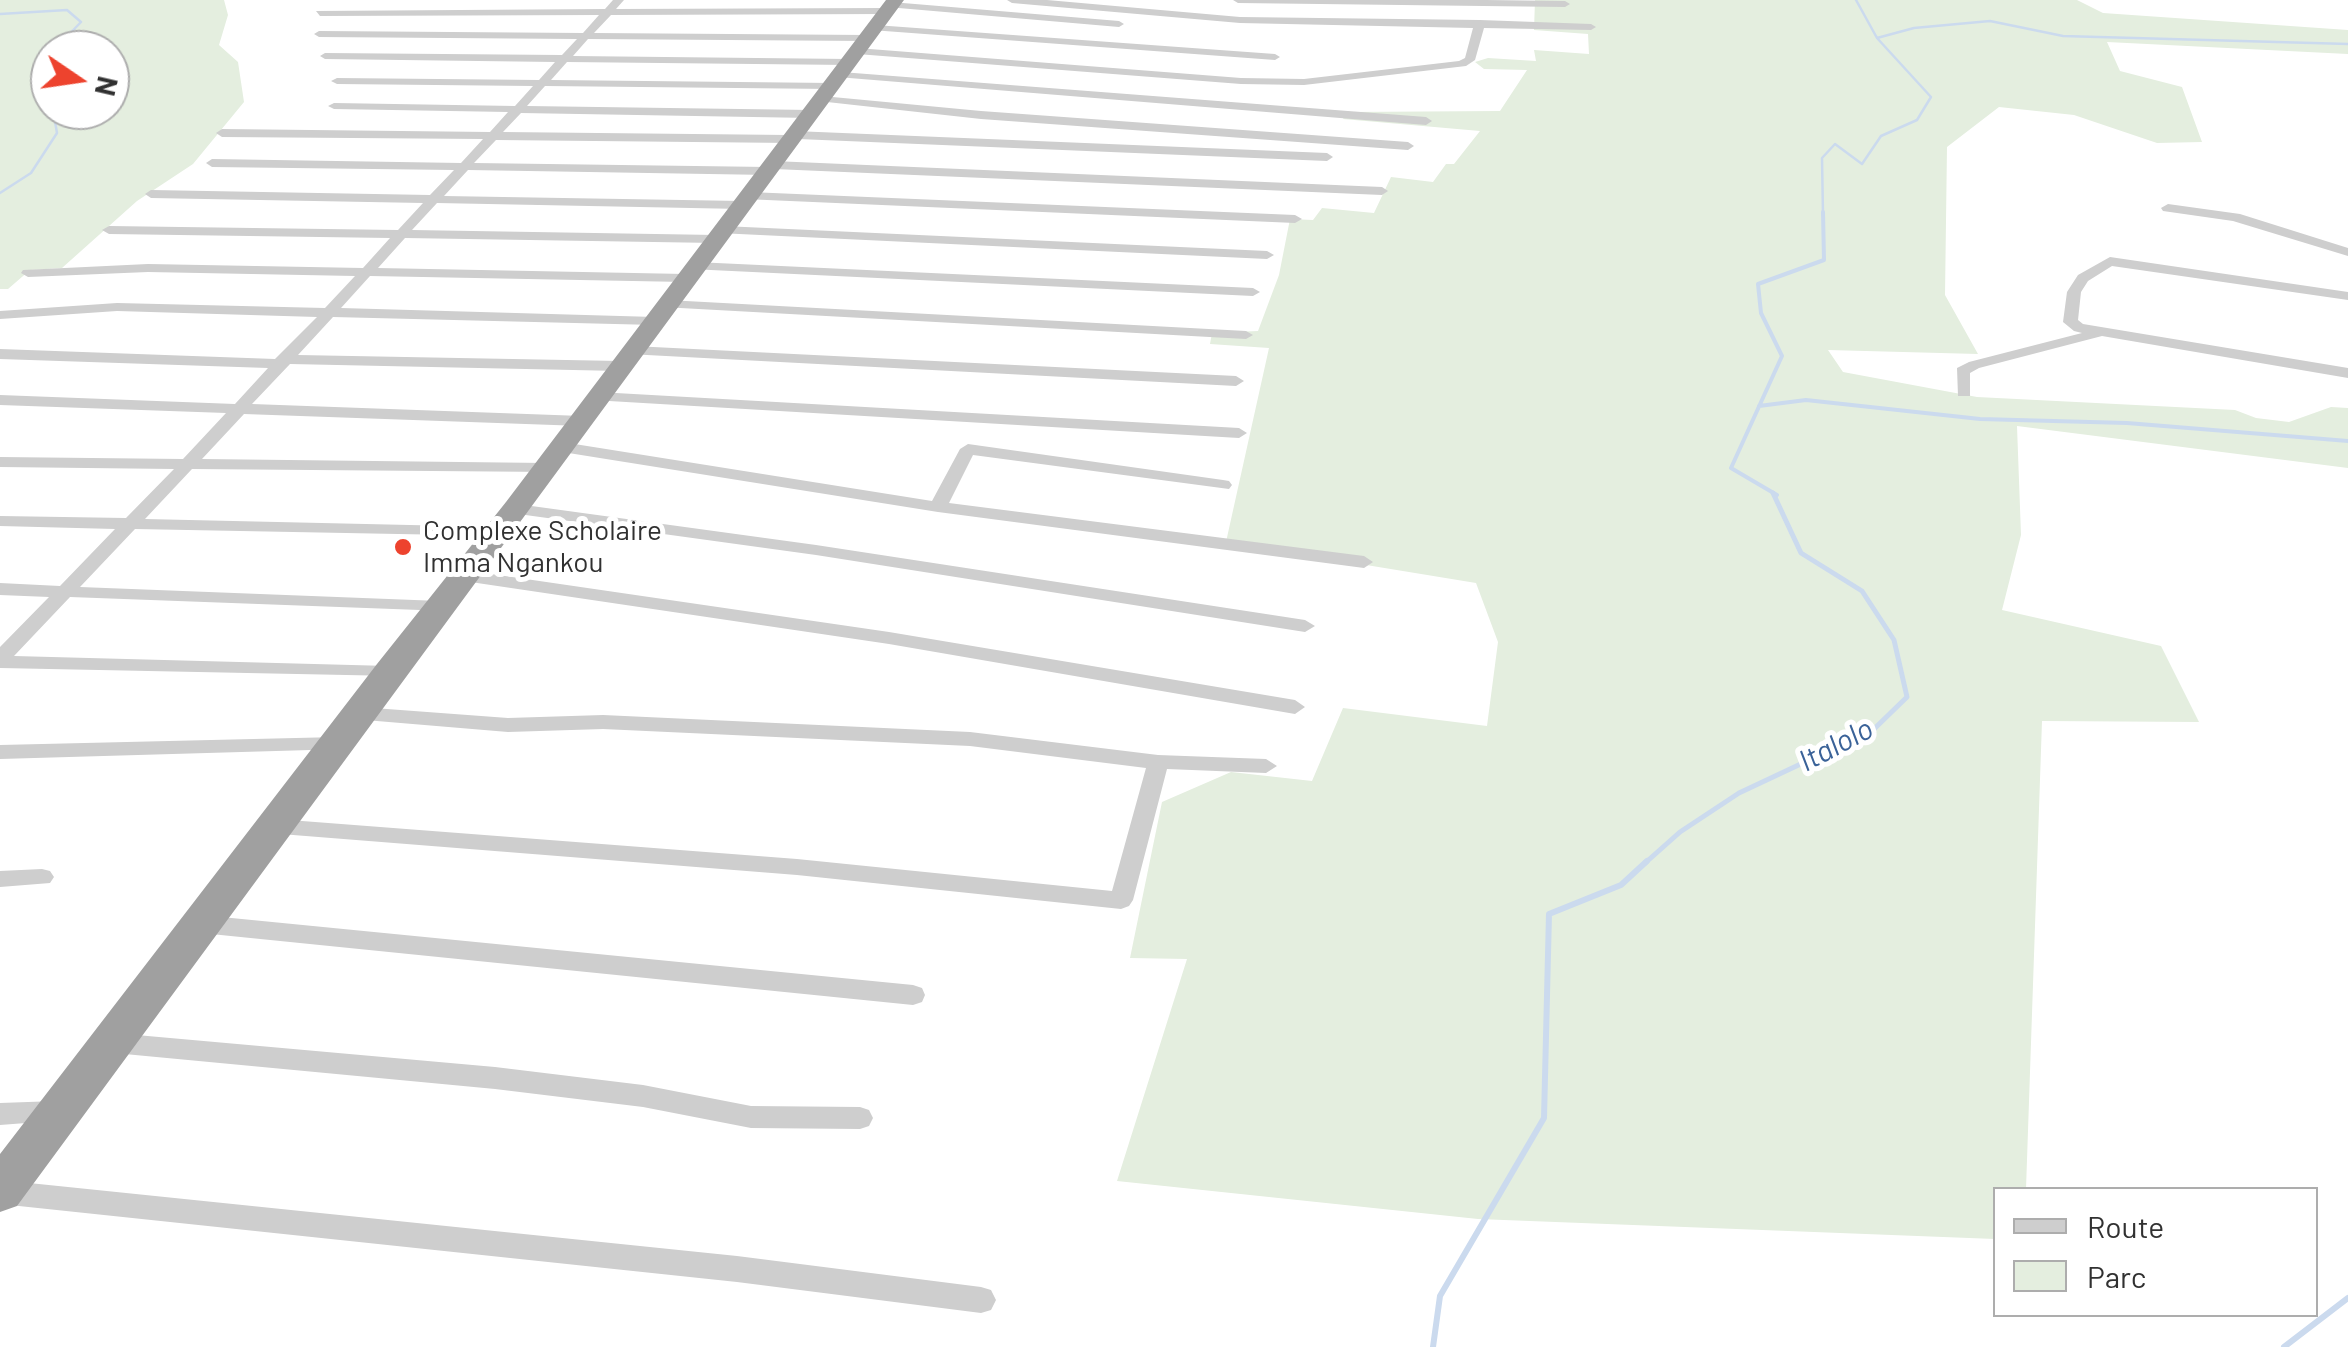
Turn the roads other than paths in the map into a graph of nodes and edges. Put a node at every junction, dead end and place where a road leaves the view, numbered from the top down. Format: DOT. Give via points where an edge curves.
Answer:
graph roads {
  1 [pos="619,0"];
  2 [pos="1012,0"];
  3 [pos="1238,0"];
  4 [pos="1081,3"];
  5 [pos="1565,4"];
  6 [pos="320,13"];
  7 [pos="608,14"];
  8 [pos="1480,24"];
  9 [pos="1125,25"];
  10 [pos="1164,27"];
  11 [pos="1591,28"];
  12 [pos="319,34"];
  13 [pos="589,34"];
  14 [pos="1262,34"];
  15 [pos="324,56"];
  16 [pos="1275,57"];
  17 [pos="566,58"];
  18 [pos="337,82"];
  19 [pos="546,82"];
  20 [pos="1107,97"];
  21 [pos="334,106"];
  22 [pos="520,107"];
  23 [pos="815,108"];
  24 [pos="1426,122"];
  25 [pos="1090,123"];
  26 [pos="222,133"];
  27 [pos="492,138"];
  28 [pos="1408,146"];
  29 [pos="1076,147"];
  30 [pos="1328,157"];
  31 [pos="212,163"];
  32 [pos="464,166"];
  33 [pos="1382,191"];
  34 [pos="151,194"];
  35 [pos="433,200"];
  36 [pos="2168,208"];
  37 [pos="1295,220"];
  38 [pos="108,230"];
  39 [pos="401,236"];
  40 [pos="2348,252"];
  41 [pos="1267,255"];
  42 [pos="365,272"];
  43 [pos="28,273"];
  44 [pos="675,292"];
  45 [pos="1253,292"];
  46 [pos="2348,296"];
  47 [pos="323,314"];
  48 [pos="0,315"];
  49 [pos="2102,332"];
  50 [pos="1246,336"];
  51 [pos="0,354"];
  52 [pos="626,358"];
  53 [pos="281,361"];
  54 [pos="2348,373"];
  55 [pos="1236,381"];
  56 [pos="1964,393"];
  57 [pos="0,400"];
  58 [pos="236,411"];
  59 [pos="572,433"];
  60 [pos="1239,433"];
  61 [pos="0,462"];
  62 [pos="188,464"];
  63 [pos="1222,485"];
  64 [pos="938,507"];
  65 [pos="507,520"];
  66 [pos="0,522"];
  67 [pos="130,525"];
  68 [pos="1364,562"];
  69 [pos="464,576"];
  70 [pos="0,590"];
  71 [pos="67,591"];
  72 [pos="440,607"];
  73 [pos="1305,626"];
  74 [pos="0,661"];
  75 [pos="389,672"];
  76 [pos="1295,707"];
  77 [pos="360,714"];
  78 [pos="338,744"];
  79 [pos="0,752"];
  80 [pos="1158,762"];
  81 [pos="1266,766"];
  82 [pos="276,828"];
  83 [pos="42,877"];
  84 [pos="0,879"];
  85 [pos="201,924"];
  86 [pos="913,995"];
  87 [pos="114,1043"];
  88 [pos="58,1112"];
  89 [pos="0,1114"];
  90 [pos="860,1118"];
  91 [pos="0,1192"];
  92 [pos="981,1300"];
  1 -- 7 [label="street"];
  2 -- 4 [label="street"];
  3 -- 5 [label="street"];
  4 -- 8 [label="street" via="1240,20"];
  6 -- 7 [label="street"];
  7 -- 13 [label="street"];
  7 -- 23 [label="street"];
  8 -- 11 [label="street"];
  8 -- 23 [label="street" via="1470,60 1462,64 1304,82"];
  9 -- 23 [label="street"];
  10 -- 14 [label="street"];
  12 -- 13 [label="street"];
  13 -- 17 [label="street"];
  13 -- 23 [label="street"];
  15 -- 17 [label="street"];
  16 -- 23 [label="street"];
  17 -- 19 [label="street"];
  17 -- 23 [label="street"];
  18 -- 19 [label="street"];
  19 -- 22 [label="street"];
  19 -- 23 [label="street"];
  20 -- 23 [label="street"];
  20 -- 24 [label="street"];
  20 -- 25 [label="street"];
  21 -- 22 [label="street"];
  22 -- 23 [label="street"];
  22 -- 27 [label="street"];
  23 -- 25 [label="street"];
  23 -- 27 [label="street"];
  23 -- 29 [label="street"];
  23 -- 32 [label="street"];
  23 -- 33 [label="street"];
  23 -- 35 [label="street"];
  23 -- 37 [label="street"];
  23 -- 39 [label="street"];
  23 -- 41 [label="street"];
  23 -- 44 [label="highway"];
  25 -- 28 [label="street"];
  25 -- 29 [label="street"];
  26 -- 27 [label="street"];
  27 -- 32 [label="street"];
  29 -- 30 [label="street"];
  31 -- 32 [label="street"];
  32 -- 35 [label="street"];
  34 -- 35 [label="street"];
  35 -- 39 [label="street"];
  36 -- 40 [label="street" via="2235,217"];
  38 -- 39 [label="street"];
  39 -- 42 [label="street"];
  42 -- 43 [label="street"];
  42 -- 44 [label="street"];
  42 -- 47 [label="street"];
  44 -- 45 [label="street"];
  44 -- 47 [label="street"];
  44 -- 50 [label="street"];
  44 -- 52 [label="highway"];
  46 -- 49 [label="street" via="2110,261 2083,278 2071,309 2073,326"];
  47 -- 48 [label="street" via="117,308"];
  47 -- 53 [label="street"];
  49 -- 54 [label="street"];
  49 -- 56 [label="street" via="1962,371"];
  51 -- 53 [label="street"];
  52 -- 53 [label="street"];
  52 -- 55 [label="street"];
  52 -- 59 [label="highway"];
  53 -- 58 [label="street"];
  57 -- 58 [label="street"];
  58 -- 59 [label="street"];
  58 -- 62 [label="street"];
  59 -- 60 [label="street"];
  59 -- 62 [label="street"];
  59 -- 64 [label="street"];
  59 -- 65 [label="highway"];
  61 -- 62 [label="street"];
  62 -- 67 [label="street"];
  63 -- 64 [label="street" via="968,448"];
  64 -- 68 [label="street"];
  65 -- 67 [label="street"];
  65 -- 69 [label="highway"];
  65 -- 73 [label="street" via="816,550"];
  66 -- 67 [label="street"];
  67 -- 71 [label="street"];
  69 -- 72 [label="highway"];
  69 -- 76 [label="street"];
  70 -- 71 [label="street"];
  71 -- 72 [label="street"];
  71 -- 74 [label="street"];
  72 -- 75 [label="highway"];
  74 -- 75 [label="street"];
  75 -- 77 [label="highway"];
  77 -- 78 [label="highway"];
  77 -- 80 [label="street" via="970,739"];
  78 -- 79 [label="street"];
  78 -- 82 [label="highway"];
  80 -- 81 [label="street"];
  80 -- 82 [label="street" via="1121,900 797,867"];
  82 -- 85 [label="highway"];
  83 -- 84 [label="street"];
  85 -- 86 [label="street"];
  85 -- 87 [label="highway"];
  87 -- 88 [label="highway"];
  87 -- 90 [label="street" via="496,1078 751,1117"];
  88 -- 89 [label="street"];
  88 -- 91 [label="highway"];
  91 -- 92 [label="street"];
}
